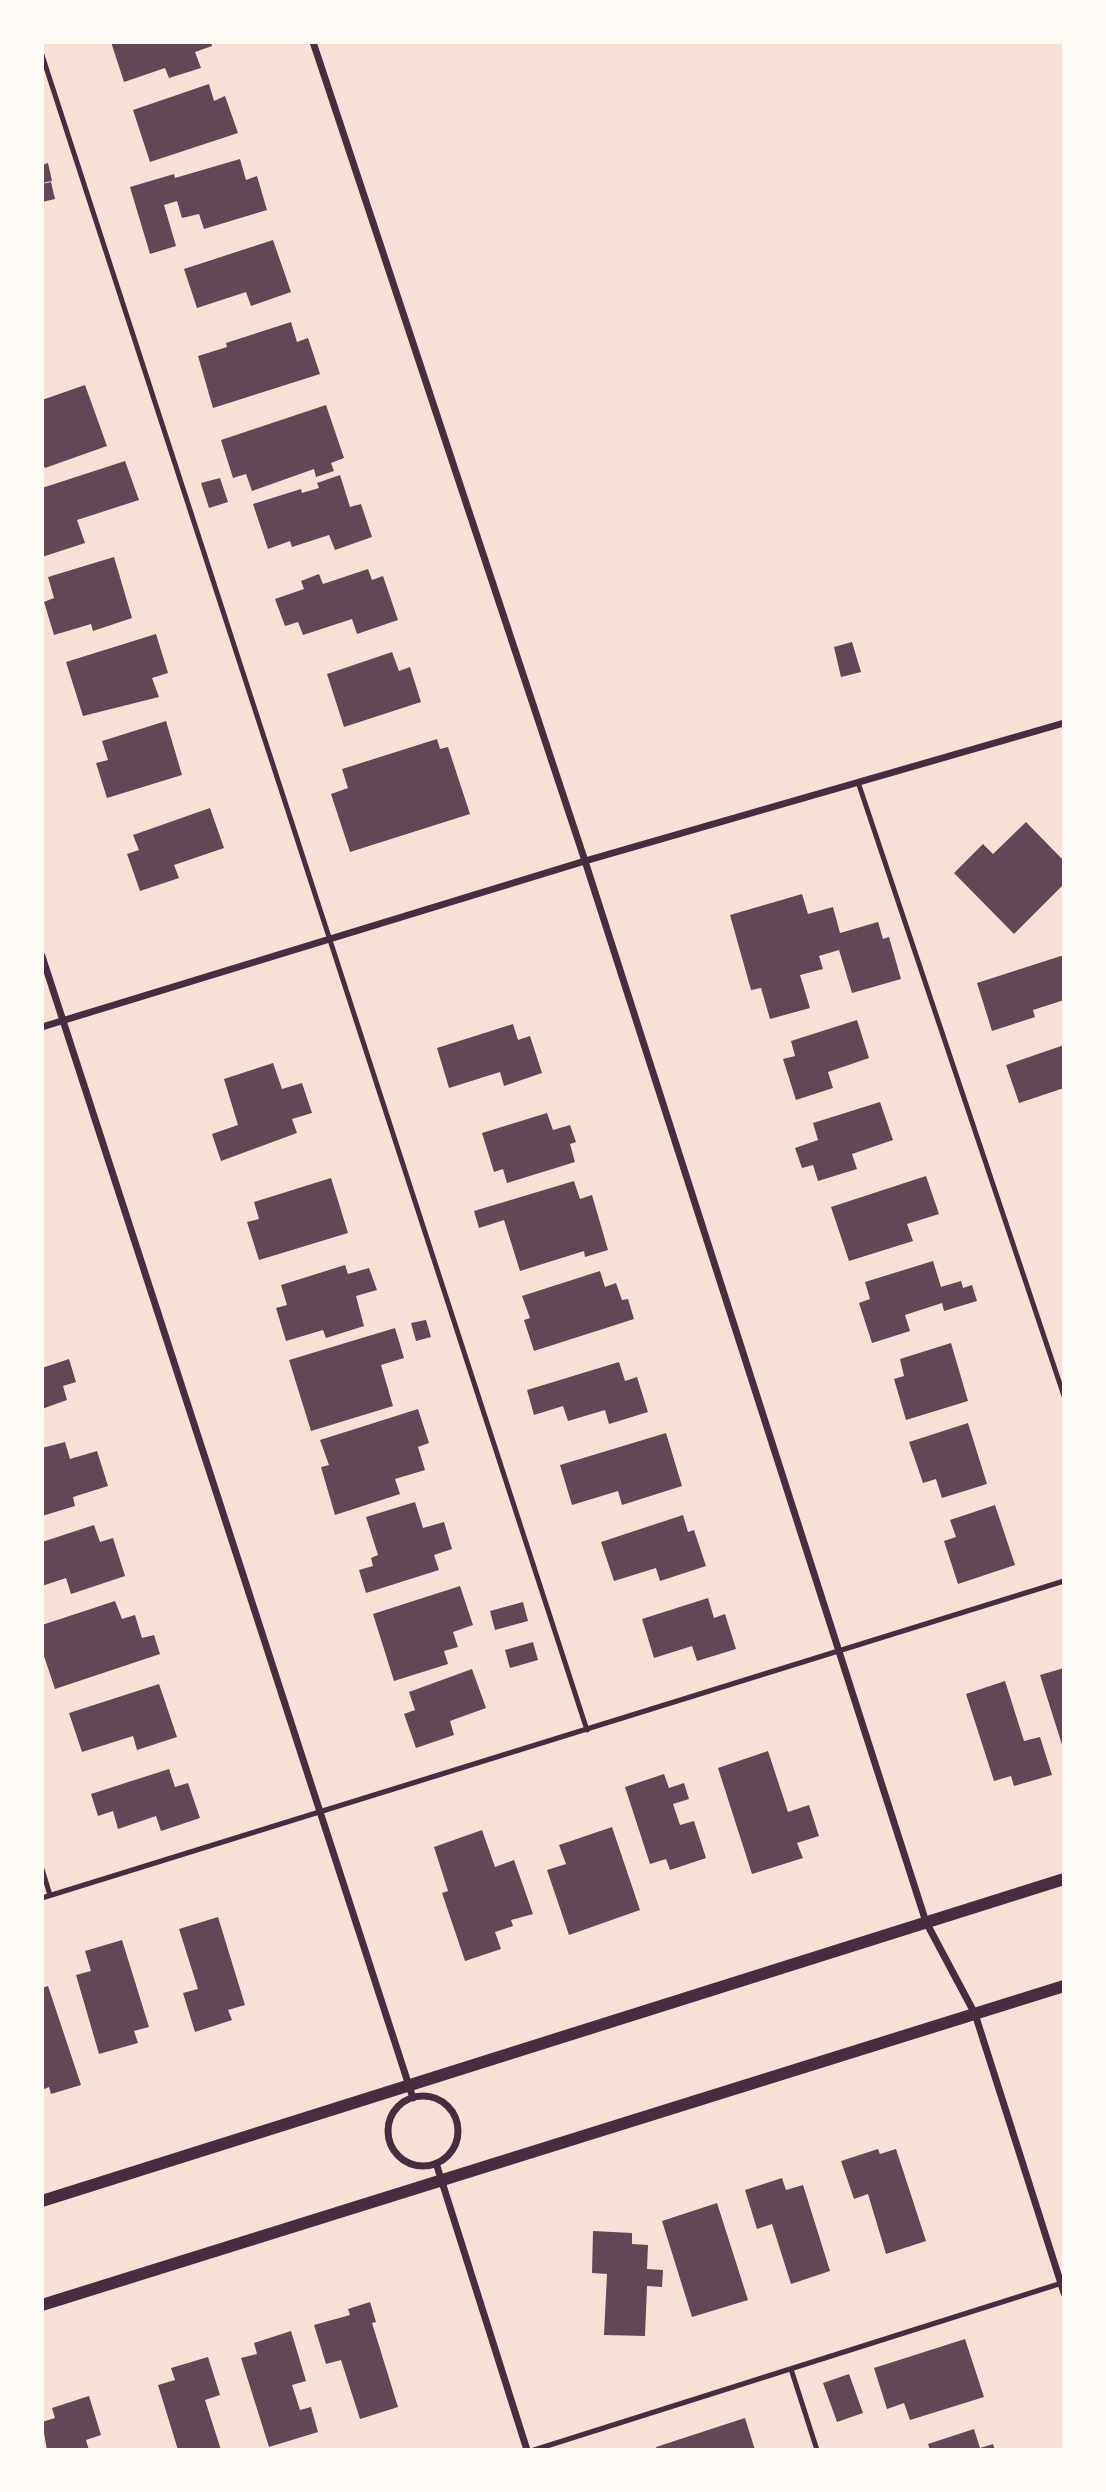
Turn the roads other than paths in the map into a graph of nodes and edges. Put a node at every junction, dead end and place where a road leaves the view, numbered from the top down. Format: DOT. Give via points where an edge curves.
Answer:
graph roads {
  1 [pos="313,42"];
  2 [pos="42,55"];
  3 [pos="1064,723"];
  4 [pos="858,782"];
  5 [pos="585,861"];
  6 [pos="331,939"];
  7 [pos="42,956"];
  8 [pos="62,1021"];
  9 [pos="42,1027"];
  10 [pos="1064,1396"];
  11 [pos="1064,1581"];
  12 [pos="839,1651"];
  13 [pos="587,1730"];
  14 [pos="320,1812"];
  15 [pos="42,1869"];
  16 [pos="1064,1879"];
  17 [pos="50,1895"];
  18 [pos="42,1898"];
  19 [pos="926,1922"];
  20 [pos="1064,1986"];
  21 [pos="975,2014"];
  22 [pos="412,2092"];
  23 [pos="436,2163"];
  24 [pos="441,2179"];
  25 [pos="42,2201"];
  26 [pos="1063,2283"];
  27 [pos="1064,2293"];
  28 [pos="42,2305"];
  29 [pos="791,2369"];
  30 [pos="527,2450"];
  31 [pos="534,2450"];
  32 [pos="817,2450"];
  1 -- 5 [label="street"];
  2 -- 6 [label="lane"];
  3 -- 4 [label="street"];
  4 -- 5 [label="street"];
  4 -- 10 [label="lane"];
  5 -- 6 [label="street"];
  5 -- 12 [label="street"];
  6 -- 8 [label="street"];
  6 -- 13 [label="lane"];
  7 -- 8 [label="street"];
  8 -- 9 [label="street"];
  8 -- 14 [label="street"];
  11 -- 12 [label="lane"];
  12 -- 13 [label="lane"];
  12 -- 19 [label="street"];
  13 -- 14 [label="lane"];
  14 -- 17 [label="lane"];
  14 -- 22 [label="street"];
  15 -- 17 [label="lane"];
  16 -- 19 [label="street"];
  17 -- 18 [label="lane"];
  19 -- 21 [label="street"];
  19 -- 22 [label="street"];
  20 -- 21 [label="street"];
  21 -- 24 [label="street"];
  21 -- 26 [label="street"];
  22 -- 23 [label="street" via="441,2101 456,2119 456,2141 444,2160"];
  22 -- 23 [label="street" via="391,2116 389,2140 394,2151 411,2165"];
  22 -- 25 [label="street"];
  23 -- 24 [label="street"];
  24 -- 28 [label="street"];
  24 -- 30 [label="street"];
  26 -- 27 [label="street"];
  26 -- 29 [label="lane"];
  29 -- 31 [label="lane"];
  29 -- 32 [label="lane"];
}
